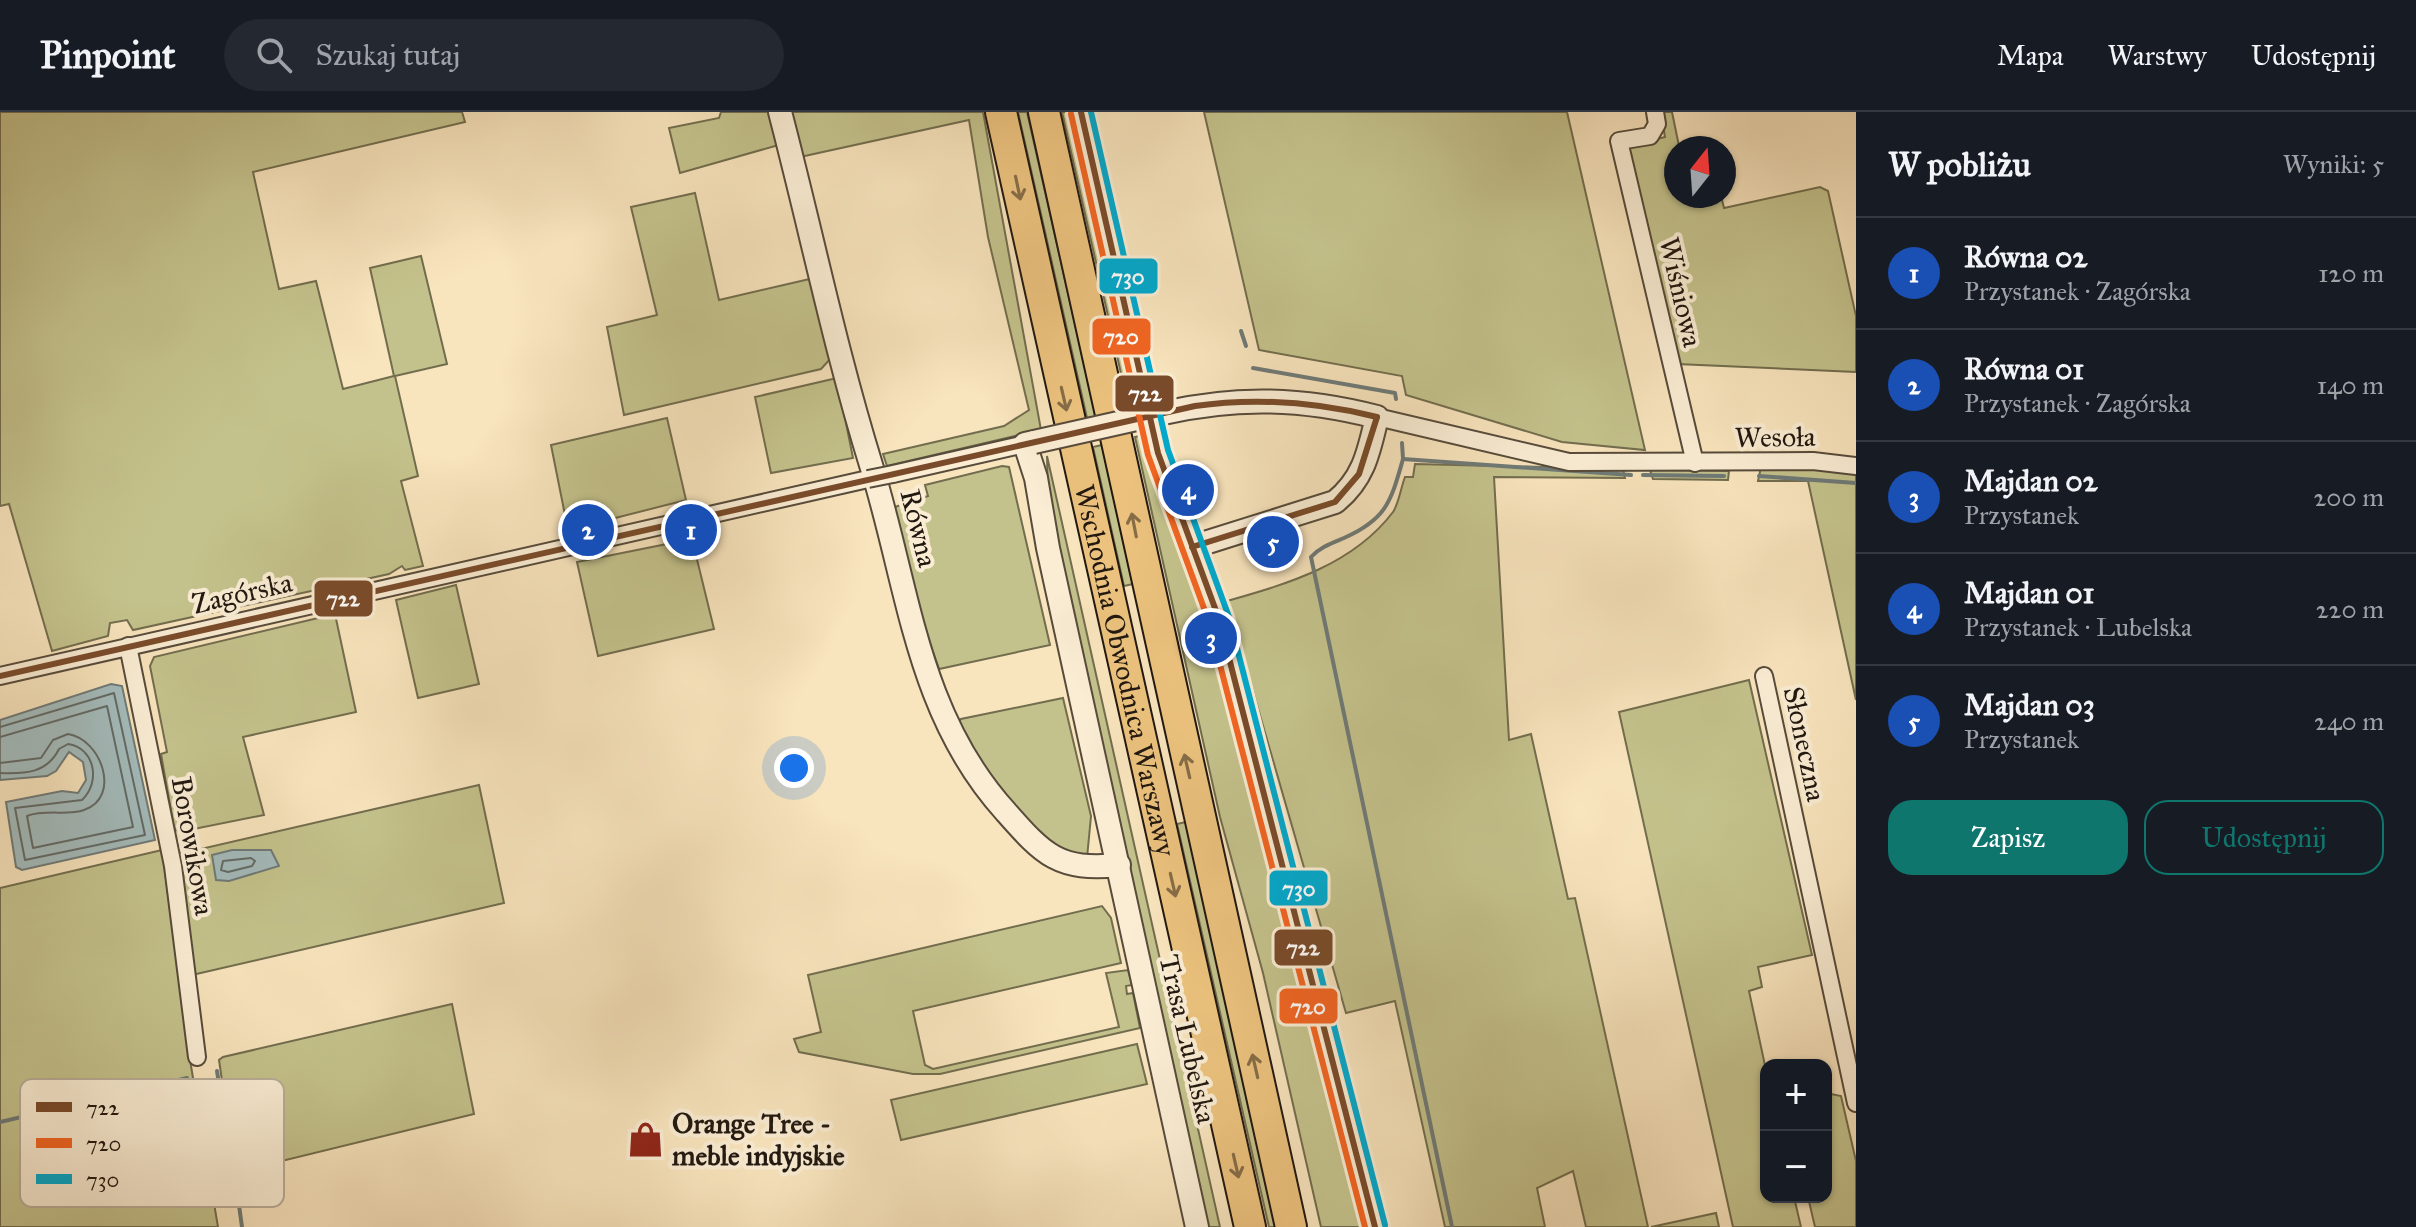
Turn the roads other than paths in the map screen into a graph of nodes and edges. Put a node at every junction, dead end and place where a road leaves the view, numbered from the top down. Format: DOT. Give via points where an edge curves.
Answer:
graph roads {
  1 [pos="780,112"];
  2 [pos="1001,112"];
  3 [pos="1044,112"];
  4 [pos="1081,112"];
  5 [pos="1655,112"];
  6 [pos="1377,417"];
  7 [pos="1030,443"];
  8 [pos="1695,463"];
  9 [pos="1856,466"];
  10 [pos="1192,547"];
  11 [pos="128,646"];
  12 [pos="0,676"];
  13 [pos="1764,676"];
  14 [pos="1119,865"];
  15 [pos="197,1057"];
  16 [pos="1856,1103"];
  17 [pos="1197,1227"];
  18 [pos="1250,1227"];
  19 [pos="1291,1227"];
  20 [pos="1375,1227"];
  1 -- 14 [label="street, Równa" via="917,644 950,734 977,779 1045,853 1079,867"];
  2 -- 18 [label="highway, Wschodnia Obwodnica Warszawy, one-way"];
  19 -- 3 [label="highway, Wschodnia Obwodnica Warszawy, one-way"];
  4 -- 10 [label="street" via="1154,438"];
  5 -- 8 [label="street, Wiśniowa" via="1657,124 1650,136 1619,141"];
  6 -- 7 [label="street, bridge" via="1325,404 1219,402"];
  6 -- 8 [label="street, Wesoła" via="1569,462"];
  6 -- 10 [label="street" via="1362,471 1335,502"];
  7 -- 11 [label="street, Zagórska, bridge"];
  7 -- 14 [label="street, Trasa Lubelska" via="1048,548"];
  8 -- 9 [label="street, Wesoła" via="1813,461"];
  10 -- 20 [label="street" via="1219,619"];
  11 -- 12 [label="street, Zagórska"];
  11 -- 15 [label="street, Borowikowa" via="173,866"];
  13 -- 16 [label="street, Słoneczna"];
  14 -- 17 [label="street, Trasa Lubelska"];
}
